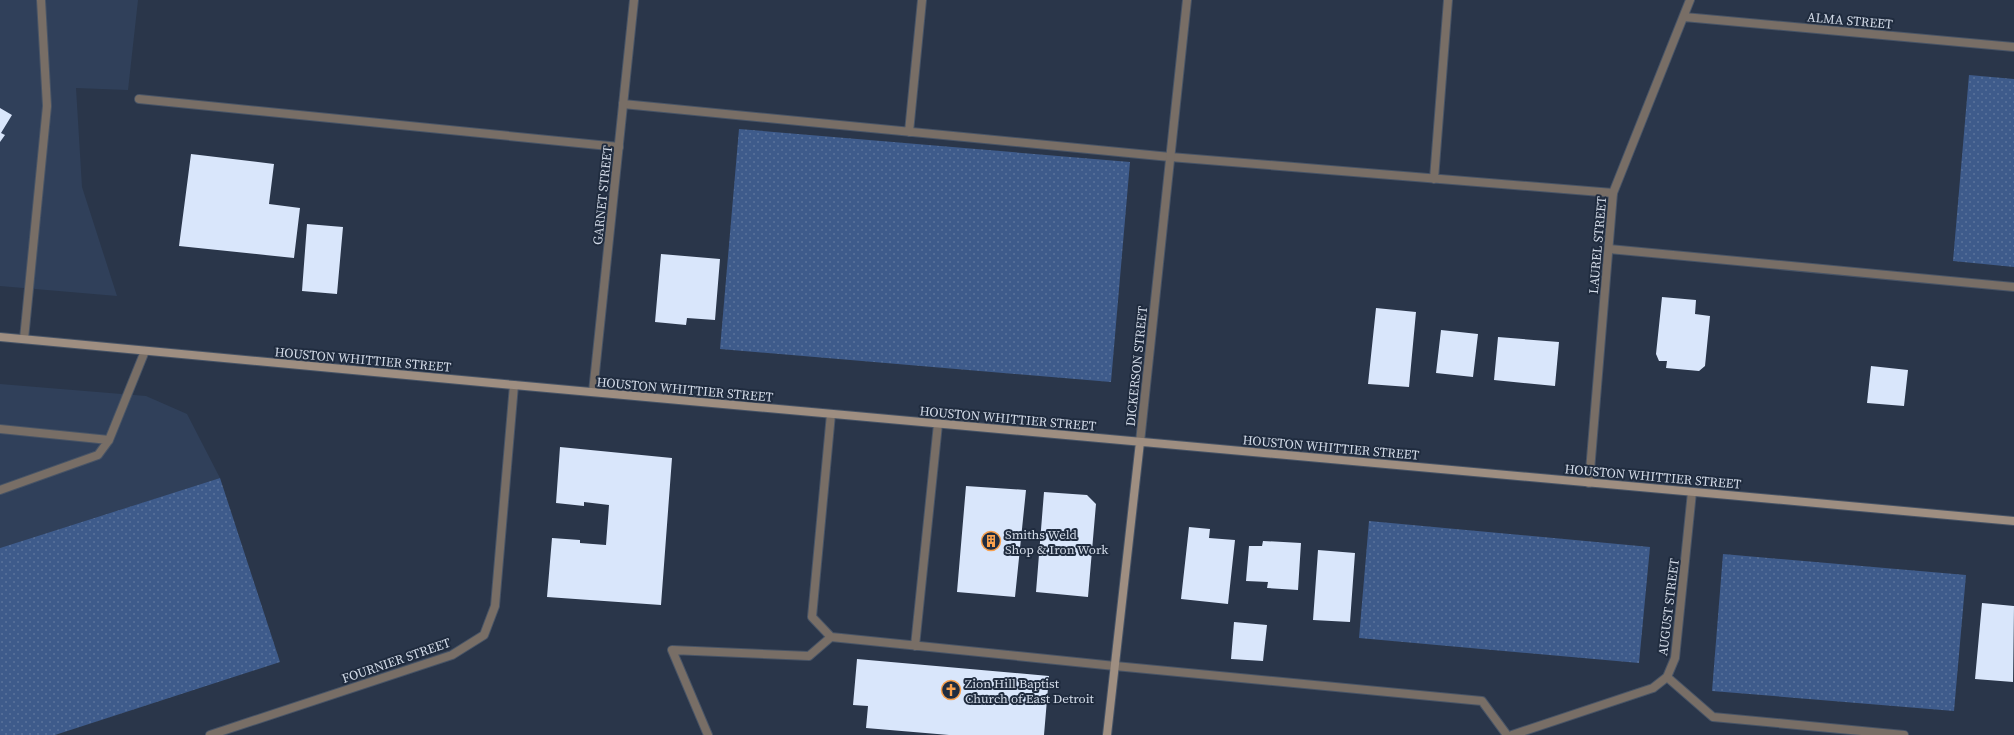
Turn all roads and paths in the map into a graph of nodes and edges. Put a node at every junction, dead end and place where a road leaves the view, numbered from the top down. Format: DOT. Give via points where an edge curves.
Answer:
graph roads {
  1 [pos="41,0"];
  2 [pos="634,0"];
  3 [pos="922,0"];
  4 [pos="1186,0"];
  5 [pos="1448,0"];
  6 [pos="1690,0"];
  7 [pos="1684,17"];
  8 [pos="2014,47"];
  9 [pos="139,99"];
  10 [pos="623,104"];
  11 [pos="910,132"];
  12 [pos="619,147"];
  13 [pos="1170,157"];
  14 [pos="1434,179"];
  15 [pos="1613,193"];
  16 [pos="1608,249"];
  17 [pos="2014,287"];
  18 [pos="0,337"];
  19 [pos="24,339"];
  20 [pos="145,351"];
  21 [pos="514,385"];
  22 [pos="593,392"];
  23 [pos="831,414"];
  24 [pos="938,424"];
  25 [pos="0,429"];
  26 [pos="109,440"];
  27 [pos="1140,442"];
  28 [pos="1589,482"];
  29 [pos="0,490"];
  30 [pos="1692,492"];
  31 [pos="2014,521"];
  32 [pos="831,637"];
  33 [pos="915,646"];
  34 [pos="1115,666"];
  35 [pos="1667,677"];
  36 [pos="210,735"];
  37 [pos="708,735"];
  38 [pos="1106,735"];
  39 [pos="1507,735"];
  40 [pos="1512,735"];
  41 [pos="1904,735"];
  1 -- 19 [label="street" via="48,106"];
  2 -- 10 [label="street, GARNET STREET"];
  3 -- 11 [label="street"];
  4 -- 13 [label="street, DICKERSON STREET"];
  5 -- 14 [label="street"];
  6 -- 7 [label="street, LAUREL STREET"];
  7 -- 8 [label="street, ALMA STREET"];
  7 -- 15 [label="street, LAUREL STREET"];
  9 -- 12 [label="street"];
  10 -- 11 [label="street"];
  10 -- 12 [label="street, GARNET STREET"];
  11 -- 13 [label="street"];
  12 -- 22 [label="street, GARNET STREET"];
  13 -- 14 [label="street"];
  13 -- 27 [label="street, DICKERSON STREET"];
  14 -- 15 [label="street"];
  15 -- 16 [label="street, LAUREL STREET"];
  16 -- 17 [label="street"];
  16 -- 28 [label="street, LAUREL STREET"];
  18 -- 19 [label="street, HOUSTON WHITTIER STREET"];
  19 -- 20 [label="street, HOUSTON WHITTIER STREET"];
  20 -- 21 [label="street, HOUSTON WHITTIER STREET"];
  20 -- 26 [label="street"];
  21 -- 22 [label="street, HOUSTON WHITTIER STREET"];
  21 -- 36 [label="street, FOURNIER STREET" via="495,606 484,635 452,655"];
  22 -- 23 [label="street, HOUSTON WHITTIER STREET"];
  23 -- 24 [label="street, HOUSTON WHITTIER STREET"];
  23 -- 32 [label="street" via="812,617"];
  24 -- 27 [label="street, HOUSTON WHITTIER STREET"];
  24 -- 33 [label="street"];
  25 -- 26 [label="street"];
  26 -- 29 [label="street" via="98,455"];
  27 -- 28 [label="street, HOUSTON WHITTIER STREET"];
  27 -- 34 [label="street, DICKERSON STREET"];
  28 -- 30 [label="street, HOUSTON WHITTIER STREET"];
  30 -- 31 [label="street, HOUSTON WHITTIER STREET"];
  30 -- 35 [label="street, AUGUST STREET" via="1675,658"];
  32 -- 33 [label="street"];
  32 -- 37 [label="street" via="809,656 672,650"];
  33 -- 34 [label="street"];
  34 -- 38 [label="street, DICKERSON STREET"];
  34 -- 39 [label="street" via="1482,700"];
  35 -- 40 [label="street" via="1653,688"];
  35 -- 41 [label="street" via="1713,717"];
}
